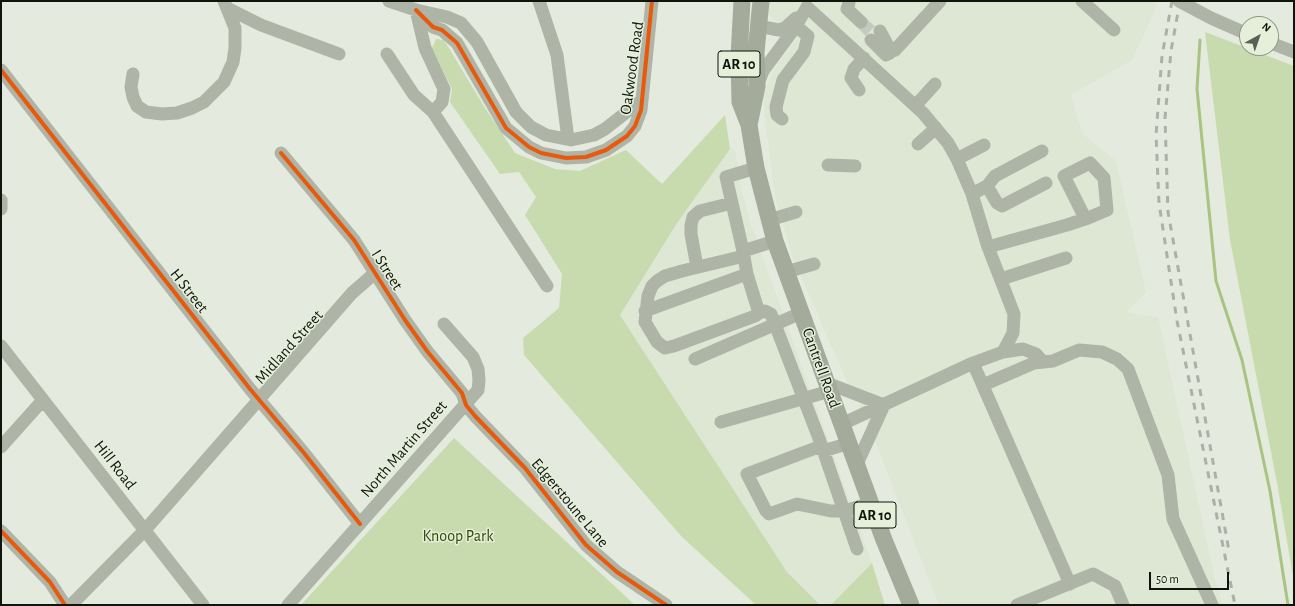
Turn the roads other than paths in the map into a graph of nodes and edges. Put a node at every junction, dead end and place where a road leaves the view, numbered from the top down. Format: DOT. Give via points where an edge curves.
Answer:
graph roads {
  1 [pos="389,1"];
  2 [pos="539,1"];
  3 [pos="652,1"];
  4 [pos="742,1"];
  5 [pos="761,1"];
  6 [pos="940,1"];
  7 [pos="1082,1"];
  8 [pos="1179,1"];
  9 [pos="810,4"];
  10 [pos="849,4"];
  11 [pos="227,5"];
  12 [pos="416,10"];
  13 [pos="861,22"];
  14 [pos="758,26"];
  15 [pos="796,26"];
  16 [pos="1114,30"];
  17 [pos="1239,31"];
  18 [pos="875,35"];
  19 [pos="1279,46"];
  20 [pos="1294,52"];
  21 [pos="339,54"];
  22 [pos="387,54"];
  23 [pos="864,58"];
  24 [pos="1,70"];
  25 [pos="133,74"];
  26 [pos="935,84"];
  27 [pos="757,86"];
  28 [pos="859,90"];
  29 [pos="642,100"];
  30 [pos="915,106"];
  31 [pos="433,112"];
  32 [pos="782,119"];
  33 [pos="749,125"];
  34 [pos="936,128"];
  35 [pos="568,139"];
  36 [pos="918,144"];
  37 [pos="984,145"];
  38 [pos="1042,151"];
  39 [pos="281,153"];
  40 [pos="958,159"];
  41 [pos="828,165"];
  42 [pos="855,166"];
  43 [pos="756,168"];
  44 [pos="1046,184"];
  45 [pos="987,186"];
  46 [pos="972,194"];
  47 [pos="1,200"];
  48 [pos="732,203"];
  49 [pos="1,209"];
  50 [pos="796,212"];
  51 [pos="1085,218"];
  52 [pos="769,220"];
  53 [pos="775,241"];
  54 [pos="988,247"];
  55 [pos="743,254"];
  56 [pos="1066,258"];
  57 [pos="814,264"];
  58 [pos="697,267"];
  59 [pos="786,272"];
  60 [pos="375,273"];
  61 [pos="747,274"];
  62 [pos="1001,279"];
  63 [pos="547,286"];
  64 [pos="645,311"];
  65 [pos="759,313"];
  66 [pos="801,313"];
  67 [pos="444,324"];
  68 [pos="776,325"];
  69 [pos="1,346"];
  70 [pos="1003,352"];
  71 [pos="695,359"];
  72 [pos="1043,362"];
  73 [pos="974,363"];
  74 [pos="983,386"];
  75 [pos="828,387"];
  76 [pos="259,398"];
  77 [pos="803,398"];
  78 [pos="43,400"];
  79 [pos="466,405"];
  80 [pos="884,405"];
  81 [pos="721,422"];
  82 [pos="842,424"];
  83 [pos="850,443"];
  84 [pos="1,446"];
  85 [pos="822,448"];
  86 [pos="857,464"];
  87 [pos="871,503"];
  88 [pos="844,510"];
  89 [pos="360,524"];
  90 [pos="145,530"];
  91 [pos="1,531"];
  92 [pos="857,549"];
  93 [pos="1070,584"];
  94 [pos="65,605"];
  95 [pos="71,605"];
  96 [pos="202,605"];
  97 [pos="288,605"];
  98 [pos="666,605"];
  99 [pos="911,605"];
  100 [pos="1017,605"];
  101 [pos="1123,605"];
  102 [pos="1212,605"];
  1 -- 12 [label="street, Oakwood Road"];
  2 -- 35 [label="street" via="557,54"];
  3 -- 29 [label="street, Oakwood Road"];
  4 -- 33 [label="main road, Cantrell Road / AR 10" via="740,102"];
  5 -- 14 [label="main road, Cantrell Road / AR 10"];
  6 -- 18 [label="street" via="893,52"];
  7 -- 16 [label="street"];
  8 -- 17 [label="street, bridge"];
  9 -- 14 [label="street" via="785,28 774,31"];
  9 -- 15 [label="street"];
  9 -- 23 [label="street"];
  10 -- 13 [label="street"];
  11 -- 21 [label="street" via="261,25"];
  11 -- 25 [label="street" via="235,28 233,62 224,82 204,102 177,112 146,112 137,106 133,97"];
  12 -- 29 [label="street, Oakwood Road" via="433,27 442,30 457,43 506,128 517,139 541,153 566,158 586,157 606,150 627,136 635,126 640,116"];
  12 -- 31 [label="street" via="425,48 444,89 442,102"];
  12 -- 35 [label="street, Oakwood Road" via="461,23 477,42 512,106 526,122 546,135"];
  14 -- 27 [label="main road, Cantrell Road / AR 10"];
  15 -- 27 [label="street" via="763,71"];
  15 -- 32 [label="street" via="808,36 804,52 783,80 776,107 777,115"];
  19 -- 20 [label="street"];
  22 -- 31 [label="street" via="414,95"];
  23 -- 28 [label="street" via="854,69 851,78"];
  23 -- 30 [label="street"];
  24 -- 76 [label="street, H Street"];
  26 -- 30 [label="street"];
  27 -- 33 [label="main road, Cantrell Road / AR 10"];
  29 -- 35 [label="street, Oakwood Road" via="599,133"];
  30 -- 34 [label="street"];
  31 -- 63 [label="street"];
  33 -- 43 [label="main road, Cantrell Road / AR 10"];
  34 -- 36 [label="street"];
  34 -- 40 [label="street"];
  37 -- 40 [label="street"];
  38 -- 45 [label="street" via="995,176"];
  39 -- 60 [label="street, I Street" via="354,240"];
  40 -- 46 [label="street"];
  41 -- 42 [label="street"];
  43 -- 48 [label="street" via="726,177"];
  43 -- 52 [label="main road, Cantrell Road / AR 10"];
  44 -- 45 [label="street" via="1002,206 996,203"];
  45 -- 46 [label="street"];
  46 -- 54 [label="street" via="973,213"];
  47 -- 49 [label="street"];
  48 -- 55 [label="street"];
  48 -- 58 [label="street" via="700,212 693,217 690,225"];
  50 -- 52 [label="street"];
  51 -- 54 [label="street"];
  52 -- 53 [label="main road, Cantrell Road / AR 10"];
  53 -- 55 [label="street"];
  53 -- 59 [label="main road, Cantrell Road / AR 10"];
  54 -- 62 [label="street"];
  55 -- 58 [label="street"];
  55 -- 61 [label="street"];
  56 -- 62 [label="street"];
  57 -- 59 [label="street"];
  58 -- 64 [label="street" via="665,276 657,281 648,296"];
  59 -- 66 [label="main road, Cantrell Road / AR 10"];
  60 -- 76 [label="street, Midland Street" via="352,293"];
  60 -- 79 [label="street, I Street" via="427,350 462,393"];
  61 -- 64 [label="street"];
  61 -- 65 [label="street"];
  62 -- 70 [label="street" via="1014,314 1013,333"];
  64 -- 65 [label="street" via="648,329 665,348"];
  65 -- 68 [label="street" via="765,311 771,314"];
  66 -- 68 [label="street"];
  66 -- 75 [label="main road, Cantrell Road / AR 10"];
  67 -- 79 [label="street, North Martin Street" via="473,357 478,369 478,390"];
  68 -- 71 [label="street"];
  68 -- 77 [label="street"];
  69 -- 78 [label="street, Hill Road"];
  70 -- 72 [label="street" via="1024,350 1036,354"];
  70 -- 73 [label="street"];
  72 -- 74 [label="street" via="1034,363"];
  72 -- 102 [label="street" via="1053,361 1079,350 1091,350 1117,359 1128,369 1168,475 1173,519"];
  73 -- 74 [label="street"];
  73 -- 80 [label="street"];
  74 -- 93 [label="street"];
  75 -- 77 [label="street"];
  75 -- 80 [label="street"];
  75 -- 82 [label="main road, Cantrell Road / AR 10"];
  76 -- 89 [label="street, H Street"];
  76 -- 90 [label="street, Midland Street"];
  77 -- 81 [label="street"];
  77 -- 85 [label="street"];
  78 -- 84 [label="street"];
  78 -- 90 [label="street, Hill Road"];
  79 -- 89 [label="street, North Martin Street"];
  79 -- 98 [label="street, Edgerstoune Lane" via="525,468 586,545 617,572"];
  80 -- 82 [label="street"];
  80 -- 86 [label="street"];
  82 -- 83 [label="main road, Cantrell Road / AR 10"];
  83 -- 85 [label="street"];
  83 -- 86 [label="main road, Cantrell Road / AR 10"];
  85 -- 88 [label="street"];
  85 -- 88 [label="street" via="747,474 768,514 797,504 831,511"];
  86 -- 87 [label="main road, Cantrell Road / AR 10"];
  87 -- 88 [label="street"];
  87 -- 99 [label="main road, Cantrell Road / AR 10"];
  88 -- 92 [label="street"];
  89 -- 97 [label="street, North Martin Street"];
  90 -- 95 [label="street, Midland Street"];
  90 -- 96 [label="street, Hill Road"];
  91 -- 94 [label="street" via="50,582"];
  93 -- 100 [label="street"];
  93 -- 101 [label="street" via="1093,574 1114,586"];
}
